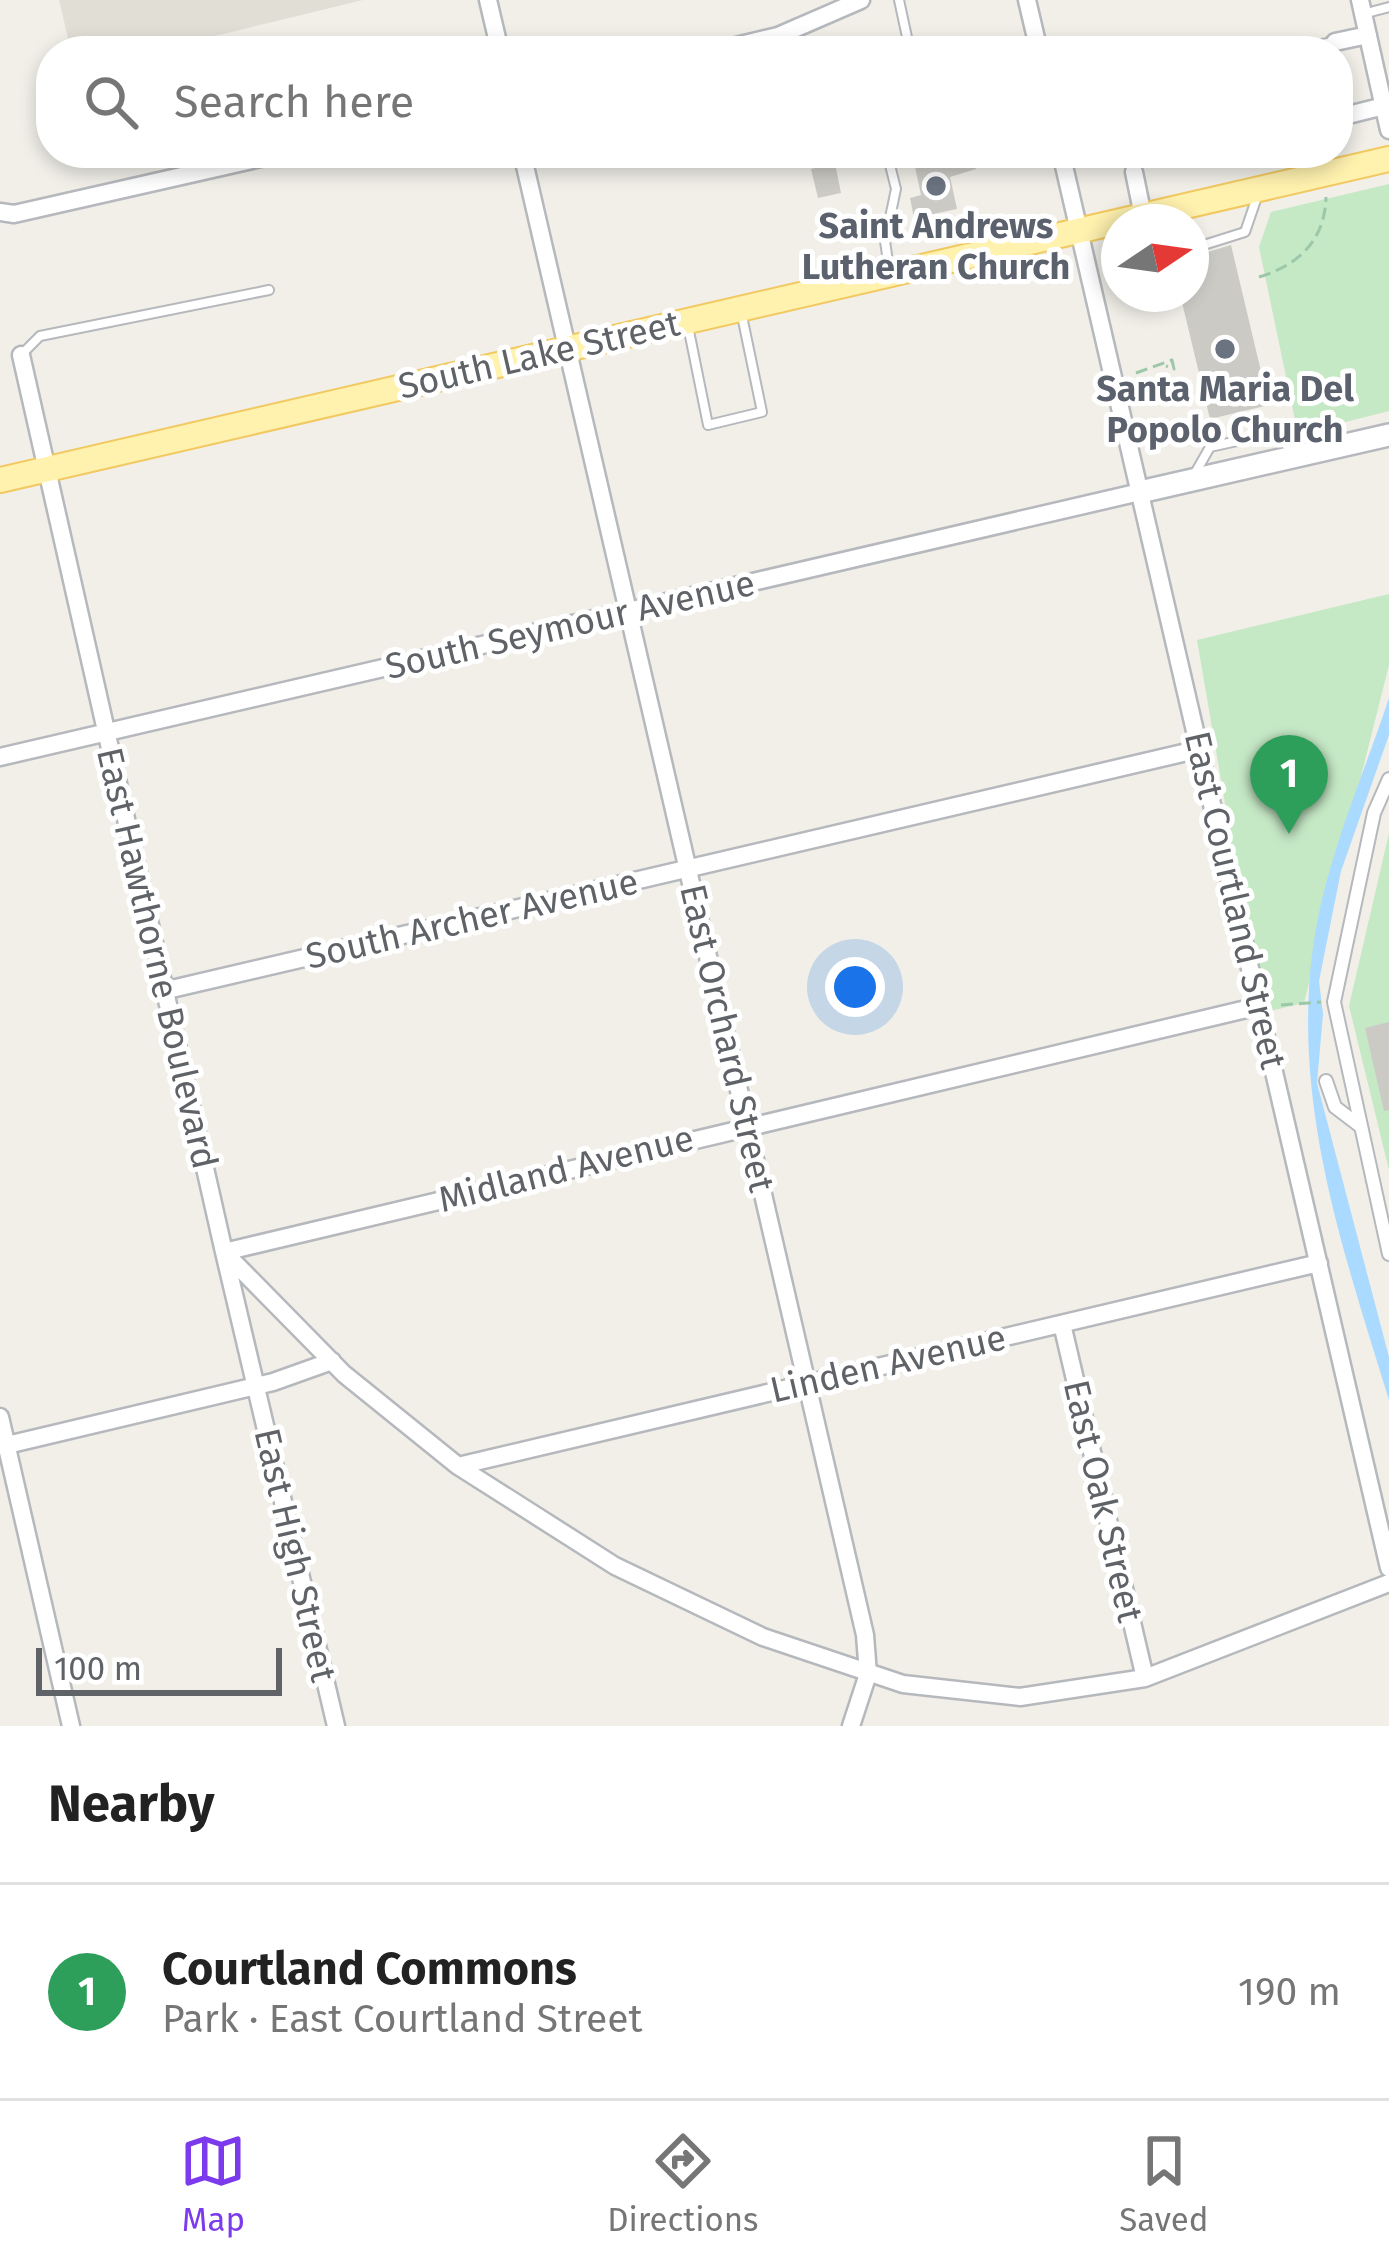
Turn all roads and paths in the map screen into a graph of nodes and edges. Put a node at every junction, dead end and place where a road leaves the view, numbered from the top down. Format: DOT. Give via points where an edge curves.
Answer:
graph roads {
  1 [pos="488,0"];
  2 [pos="861,0"];
  3 [pos="899,0"];
  4 [pos="1028,0"];
  5 [pos="1362,7"];
  6 [pos="1389,7"];
  7 [pos="1368,35"];
  8 [pos="496,36"];
  9 [pos="773,36"];
  10 [pos="907,36"];
  11 [pos="1036,36"];
  12 [pos="1353,38"];
  13 [pos="1384,106"];
  14 [pos="1353,114"];
  15 [pos="1389,130"];
  16 [pos="1389,159"];
  17 [pos="1353,167"];
  18 [pos="217,168"];
  19 [pos="525,168"];
  20 [pos="890,168"];
  21 [pos="1064,168"];
  22 [pos="1131,168"];
  23 [pos="1350,168"];
  24 [pos="1260,189"];
  25 [pos="1326,197"];
  26 [pos="1130,204"];
  27 [pos="1197,204"];
  28 [pos="0,212"];
  29 [pos="1101,227"];
  30 [pos="1079,232"];
  31 [pos="1209,243"];
  32 [pos="890,275"];
  33 [pos="1259,277"];
  34 [pos="269,290"];
  35 [pos="741,309"];
  36 [pos="687,322"];
  37 [pos="565,350"];
  38 [pos="21,355"];
  39 [pos="1166,366"];
  40 [pos="1136,373"];
  41 [pos="1389,435"];
  42 [pos="45,470"];
  43 [pos="0,480"];
  44 [pos="1140,492"];
  45 [pos="628,611"];
  46 [pos="107,733"];
  47 [pos="1200,749"];
  48 [pos="0,757"];
  49 [pos="1389,779"];
  50 [pos="688,869"];
  51 [pos="164,991"];
  52 [pos="1334,1002"];
  53 [pos="1281,1005"];
  54 [pos="1259,1006"];
  55 [pos="1326,1081"];
  56 [pos="747,1125"];
  57 [pos="1360,1126"];
  58 [pos="224,1252"];
  59 [pos="1389,1253"];
  60 [pos="1319,1263"];
  61 [pos="1062,1324"];
  62 [pos="332,1361"];
  63 [pos="806,1383"];
  64 [pos="255,1385"];
  65 [pos="0,1417"];
  66 [pos="7,1445"];
  67 [pos="458,1466"];
  68 [pos="1389,1568"];
  69 [pos="1389,1583"];
  70 [pos="868,1673"];
  71 [pos="1145,1678"];
  72 [pos="71,1726"];
  73 [pos="335,1726"];
  74 [pos="850,1726"];
  1 -- 8 [label="street"];
  2 -- 9 [label="street"];
  3 -- 10 [label="lane"];
  4 -- 11 [label="street"];
  5 -- 6 [label="lane"];
  5 -- 7 [label="street"];
  7 -- 12 [label="street"];
  7 -- 13 [label="street"];
  13 -- 14 [label="street"];
  13 -- 15 [label="street"];
  16 -- 17 [label="main road, South Lake Street"];
  18 -- 28 [label="street"];
  19 -- 37 [label="street, East Orchard Street"];
  20 -- 32 [label="lane"];
  21 -- 30 [label="street, East Courtland Street"];
  22 -- 26 [label="street"];
  23 -- 24 [label="main road, South Lake Street"];
  24 -- 27 [label="main road, South Lake Street"];
  24 -- 31 [label="lane" via="1245,232"];
  25 -- 33 [label="path" via="1306,252"];
  29 -- 30 [label="main road, South Lake Street"];
  30 -- 32 [label="main road, South Lake Street"];
  30 -- 44 [label="street, East Courtland Street"];
  32 -- 35 [label="main road, South Lake Street"];
  34 -- 38 [label="lane" via="40,336"];
  35 -- 36 [label="main road, South Lake Street"];
  35 -- 36 [label="lane" via="762,412 726,421 708,425"];
  36 -- 37 [label="main road, South Lake Street"];
  37 -- 42 [label="main road, South Lake Street"];
  37 -- 45 [label="street, East Orchard Street"];
  38 -- 42 [label="street, East Hawthorne Boulevard"];
  39 -- 40 [label="path"];
  41 -- 44 [label="street"];
  42 -- 43 [label="main road, South Lake Street"];
  42 -- 46 [label="street, East Hawthorne Boulevard"];
  44 -- 45 [label="street, South Seymour Avenue"];
  44 -- 47 [label="street, East Courtland Street"];
  45 -- 46 [label="street, South Seymour Avenue"];
  45 -- 50 [label="street, East Orchard Street"];
  46 -- 48 [label="street, South Seymour Avenue"];
  46 -- 51 [label="street, East Hawthorne Boulevard"];
  47 -- 50 [label="street, South Archer Avenue"];
  47 -- 54 [label="street, East Courtland Street"];
  49 -- 52 [label="street" via="1374,813"];
  50 -- 51 [label="street, South Archer Avenue"];
  50 -- 56 [label="street, East Orchard Street"];
  51 -- 58 [label="street, East Hawthorne Boulevard"];
  52 -- 53 [label="path"];
  52 -- 57 [label="street"];
  54 -- 56 [label="street, Midland Avenue"];
  54 -- 60 [label="street, East Courtland Street"];
  55 -- 57 [label="street" via="1335,1107"];
  56 -- 58 [label="street, Midland Avenue"];
  56 -- 63 [label="street, East Orchard Street"];
  57 -- 59 [label="street"];
  58 -- 62 [label="street"];
  58 -- 64 [label="street, East Hawthorne Boulevard"];
  60 -- 61 [label="street, Linden Avenue"];
  60 -- 68 [label="street, East Courtland Street"];
  61 -- 63 [label="street, Linden Avenue"];
  61 -- 71 [label="street, East Oak Street"];
  62 -- 64 [label="street"];
  62 -- 67 [label="street"];
  63 -- 67 [label="street, Linden Avenue"];
  63 -- 70 [label="street, East Orchard Street"];
  64 -- 66 [label="street"];
  64 -- 73 [label="street, East High Street"];
  65 -- 66 [label="street"];
  66 -- 72 [label="street"];
  67 -- 70 [label="street" via="636,1576 763,1637"];
  69 -- 71 [label="street"];
  70 -- 71 [label="street" via="960,1694 1020,1697"];
  70 -- 74 [label="street, East Orchard Street"];
}
